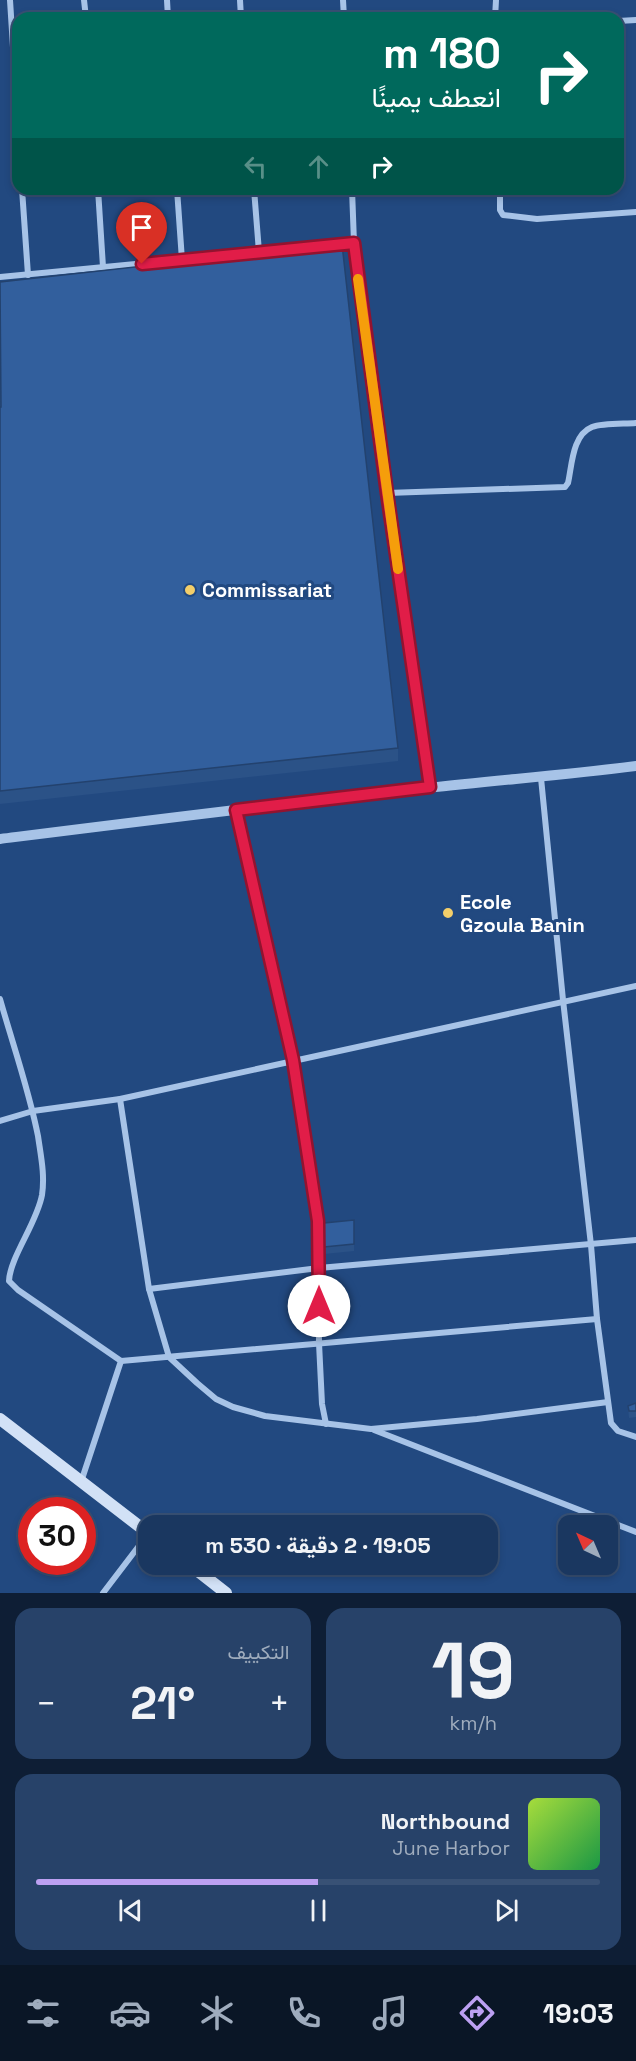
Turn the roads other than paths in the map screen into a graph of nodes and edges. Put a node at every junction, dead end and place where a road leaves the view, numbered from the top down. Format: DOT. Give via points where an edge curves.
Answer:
graph roads {
  1 [pos="10,0"];
  2 [pos="12,32"];
  3 [pos="22,195"];
  4 [pos="98,195"];
  5 [pos="177,195"];
  6 [pos="254,195"];
  7 [pos="352,195"];
  8 [pos="500,195"];
  9 [pos="636,213"];
  10 [pos="354,243"];
  11 [pos="259,252"];
  12 [pos="182,260"];
  13 [pos="103,267"];
  14 [pos="28,275"];
  15 [pos="0,277"];
  16 [pos="636,423"];
  17 [pos="387,493"];
  18 [pos="636,766"];
  19 [pos="541,778"];
  20 [pos="430,787"];
  21 [pos="236,810"];
  22 [pos="0,839"];
  23 [pos="636,986"];
  24 [pos="0,999"];
  25 [pos="562,1000"];
  26 [pos="293,1060"];
  27 [pos="120,1099"];
  28 [pos="33,1111"];
  29 [pos="0,1121"];
  30 [pos="636,1240"];
  31 [pos="591,1245"];
  32 [pos="319,1268"];
  33 [pos="149,1289"];
  34 [pos="597,1319"];
  35 [pos="319,1343"];
  36 [pos="169,1357"];
  37 [pos="121,1361"];
  38 [pos="608,1402"];
  39 [pos="0,1419"];
  40 [pos="326,1424"];
  41 [pos="371,1429"];
  42 [pos="636,1437"];
  43 [pos="81,1482"];
  44 [pos="138,1526"];
  45 [pos="636,1532"];
  46 [pos="138,1547"];
  47 [pos="203,1575"];
  48 [pos="103,1593"];
  49 [pos="226,1593"];
  1 -- 2 [label="street"];
  3 -- 14 [label="street"];
  4 -- 13 [label="street"];
  5 -- 12 [label="street"];
  6 -- 11 [label="street"];
  7 -- 10 [label="street"];
  8 -- 9 [label="street" via="503,215 537,219"];
  10 -- 11 [label="street"];
  10 -- 17 [label="street"];
  11 -- 12 [label="street"];
  12 -- 13 [label="street"];
  13 -- 14 [label="street"];
  14 -- 15 [label="street"];
  16 -- 17 [label="street" via="592,427 582,435 565,487"];
  17 -- 20 [label="street"];
  18 -- 19 [label="street"];
  19 -- 20 [label="street"];
  19 -- 25 [label="street"];
  20 -- 21 [label="street"];
  21 -- 22 [label="street"];
  21 -- 26 [label="street"];
  23 -- 25 [label="street"];
  24 -- 28 [label="street"];
  25 -- 26 [label="street"];
  25 -- 31 [label="street"];
  26 -- 27 [label="street"];
  26 -- 32 [label="street" via="318,1221"];
  27 -- 28 [label="street"];
  27 -- 33 [label="street"];
  28 -- 29 [label="street"];
  28 -- 37 [label="street" via="44,1174 42,1198 9,1281"];
  30 -- 31 [label="street"];
  31 -- 32 [label="street"];
  31 -- 34 [label="street"];
  32 -- 33 [label="street"];
  32 -- 35 [label="street"];
  33 -- 36 [label="street"];
  34 -- 35 [label="street"];
  34 -- 38 [label="street"];
  35 -- 36 [label="street"];
  35 -- 40 [label="street"];
  36 -- 37 [label="street"];
  36 -- 40 [label="street" via="206,1392 233,1407 265,1416"];
  37 -- 43 [label="street"];
  38 -- 41 [label="street"];
  38 -- 42 [label="street" via="610,1423 618,1431"];
  39 -- 43 [label="main road"];
  40 -- 41 [label="street"];
  41 -- 45 [label="street"];
  43 -- 44 [label="main road"];
  46 -- 48 [label="street"];
  47 -- 49 [label="main road"];
}
